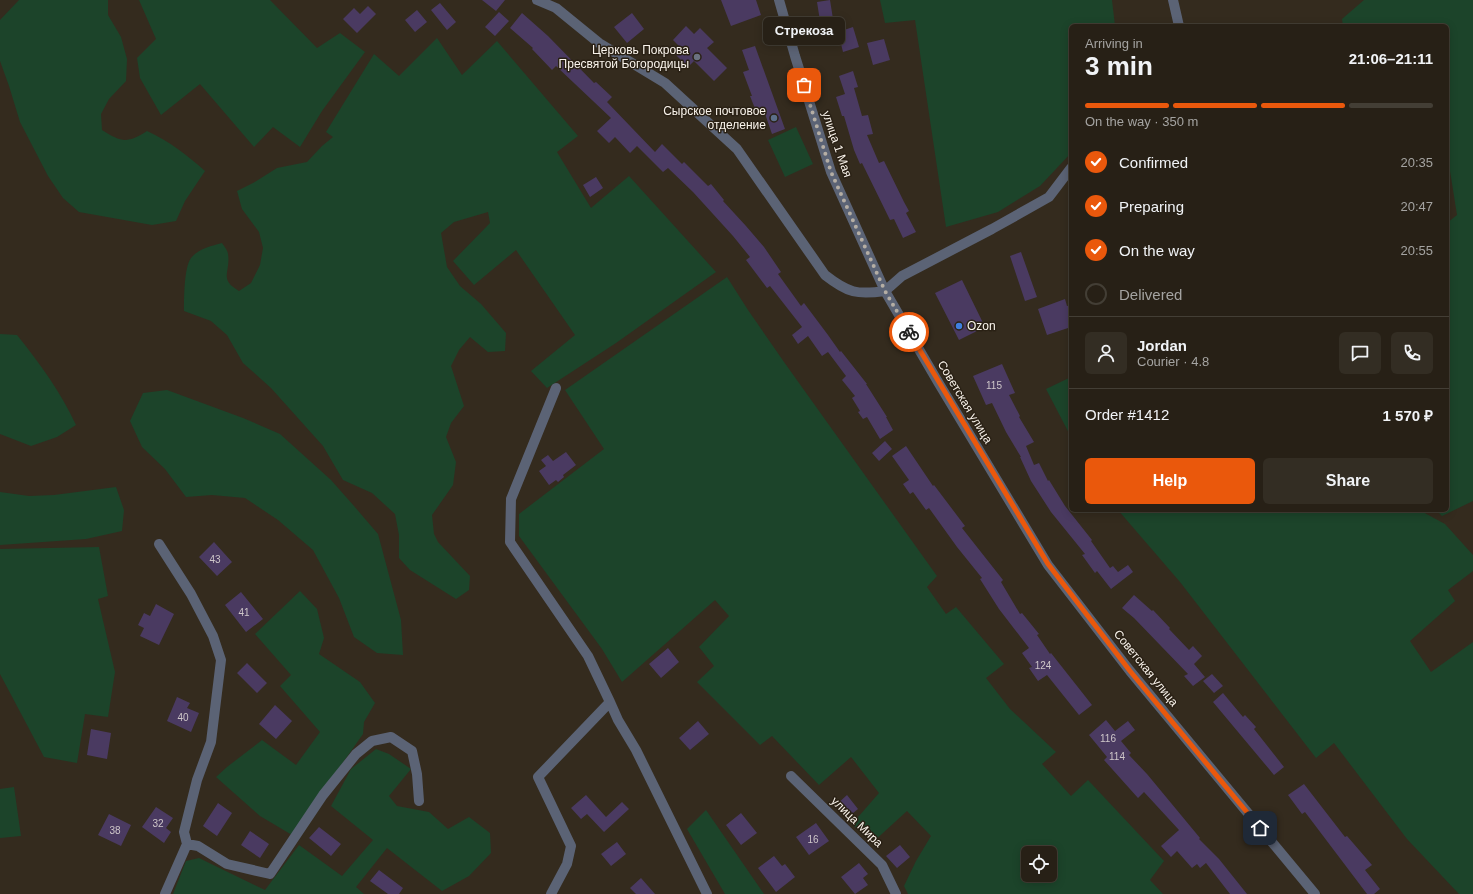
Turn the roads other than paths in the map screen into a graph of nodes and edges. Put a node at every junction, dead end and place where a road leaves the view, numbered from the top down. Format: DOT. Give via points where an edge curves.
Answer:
graph roads {
  1 [pos="537,0"];
  2 [pos="779,0"];
  3 [pos="1174,0"];
  4 [pos="1179,24"];
  5 [pos="1069,171"];
  6 [pos="885,291"];
  7 [pos="556,388"];
  8 [pos="159,544"];
  9 [pos="610,702"];
  10 [pos="790,776"];
  11 [pos="419,802"];
  12 [pos="187,844"];
  13 [pos="165,894"];
  14 [pos="550,894"];
  15 [pos="707,894"];
  16 [pos="896,894"];
  17 [pos="1315,894"];
  1 -- 6 [label="street" via="556,8 599,43 665,83 737,149 825,275 840,287 854,292"];
  2 -- 6 [label="street, улица 1 Мая" via="831,172"];
  3 -- 4 [label="street"];
  5 -- 6 [label="street" via="1049,197 902,276"];
  6 -- 17 [label="street, Советская улица" via="1048,564 1130,671"];
  7 -- 9 [label="street" via="511,499 510,542 588,656"];
  8 -- 12 [label="street" via="191,594 213,636 221,660 211,742 197,780 184,832"];
  9 -- 14 [label="street" via="538,777 571,846 567,864"];
  9 -- 15 [label="street"];
  10 -- 16 [label="street, улица Мира" via="882,865"];
  11 -- 12 [label="street" via="412,751 391,737 372,741 356,754 324,795 270,874 227,864 198,846"];
  12 -- 13 [label="street"];
}
